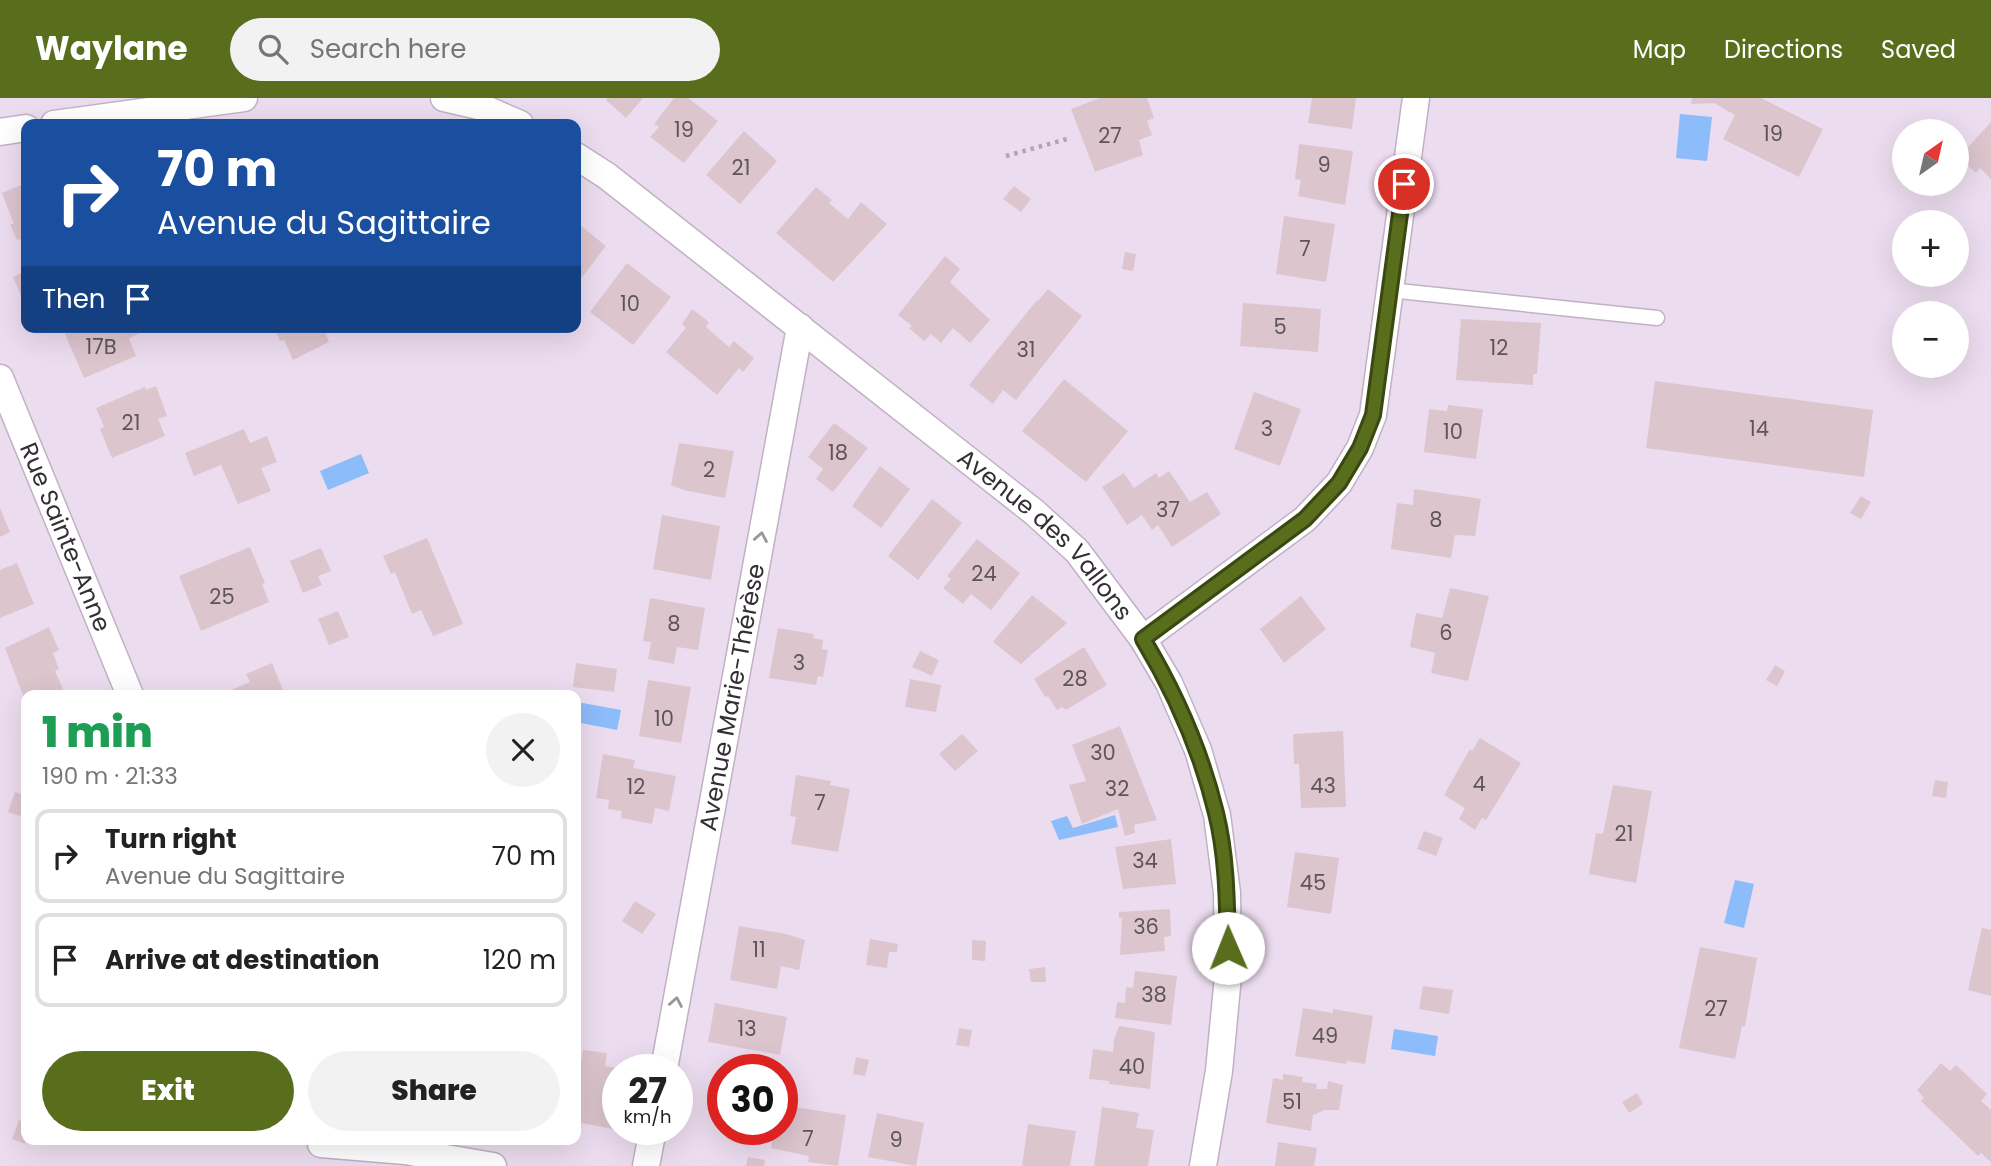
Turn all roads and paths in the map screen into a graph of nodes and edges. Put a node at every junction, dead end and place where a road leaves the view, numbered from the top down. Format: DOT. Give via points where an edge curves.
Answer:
graph roads {
  1 [pos="244,98"];
  2 [pos="444,98"];
  3 [pos="1416,98"];
  4 [pos="91,119"];
  5 [pos="509,119"];
  6 [pos="21,129"];
  7 [pos="0,132"];
  8 [pos="1068,139"];
  9 [pos="1006,156"];
  10 [pos="581,159"];
  11 [pos="1389,290"];
  12 [pos="1657,318"];
  13 [pos="800,327"];
  14 [pos="0,378"];
  15 [pos="1143,639"];
  16 [pos="128,690"];
  17 [pos="667,1054"];
  18 [pos="650,1145"];
  19 [pos="323,1150"];
  20 [pos="493,1166"];
  21 [pos="646,1166"];
  22 [pos="1203,1166"];
  1 -- 4 [label="street"];
  2 -- 5 [label="street"];
  3 -- 11 [label="street"];
  6 -- 7 [label="street"];
  8 -- 9 [label="path"];
  10 -- 13 [label="street, Avenue des Vallons"];
  11 -- 12 [label="lane"];
  11 -- 15 [label="street" via="1373,415 1339,483 1305,519"];
  13 -- 15 [label="street, Avenue des Vallons" via="1077,551"];
  17 -- 13 [label="street, Avenue Marie-Thérèse, one-way"];
  14 -- 16 [label="street, Rue Sainte-Anne"];
  15 -- 22 [label="street, Avenue des Vallons" via="1169,683 1198,750 1217,815 1227,893 1228,976"];
  18 -- 21 [label="street"];
  19 -- 20 [label="street" via="405,1151"];
}
